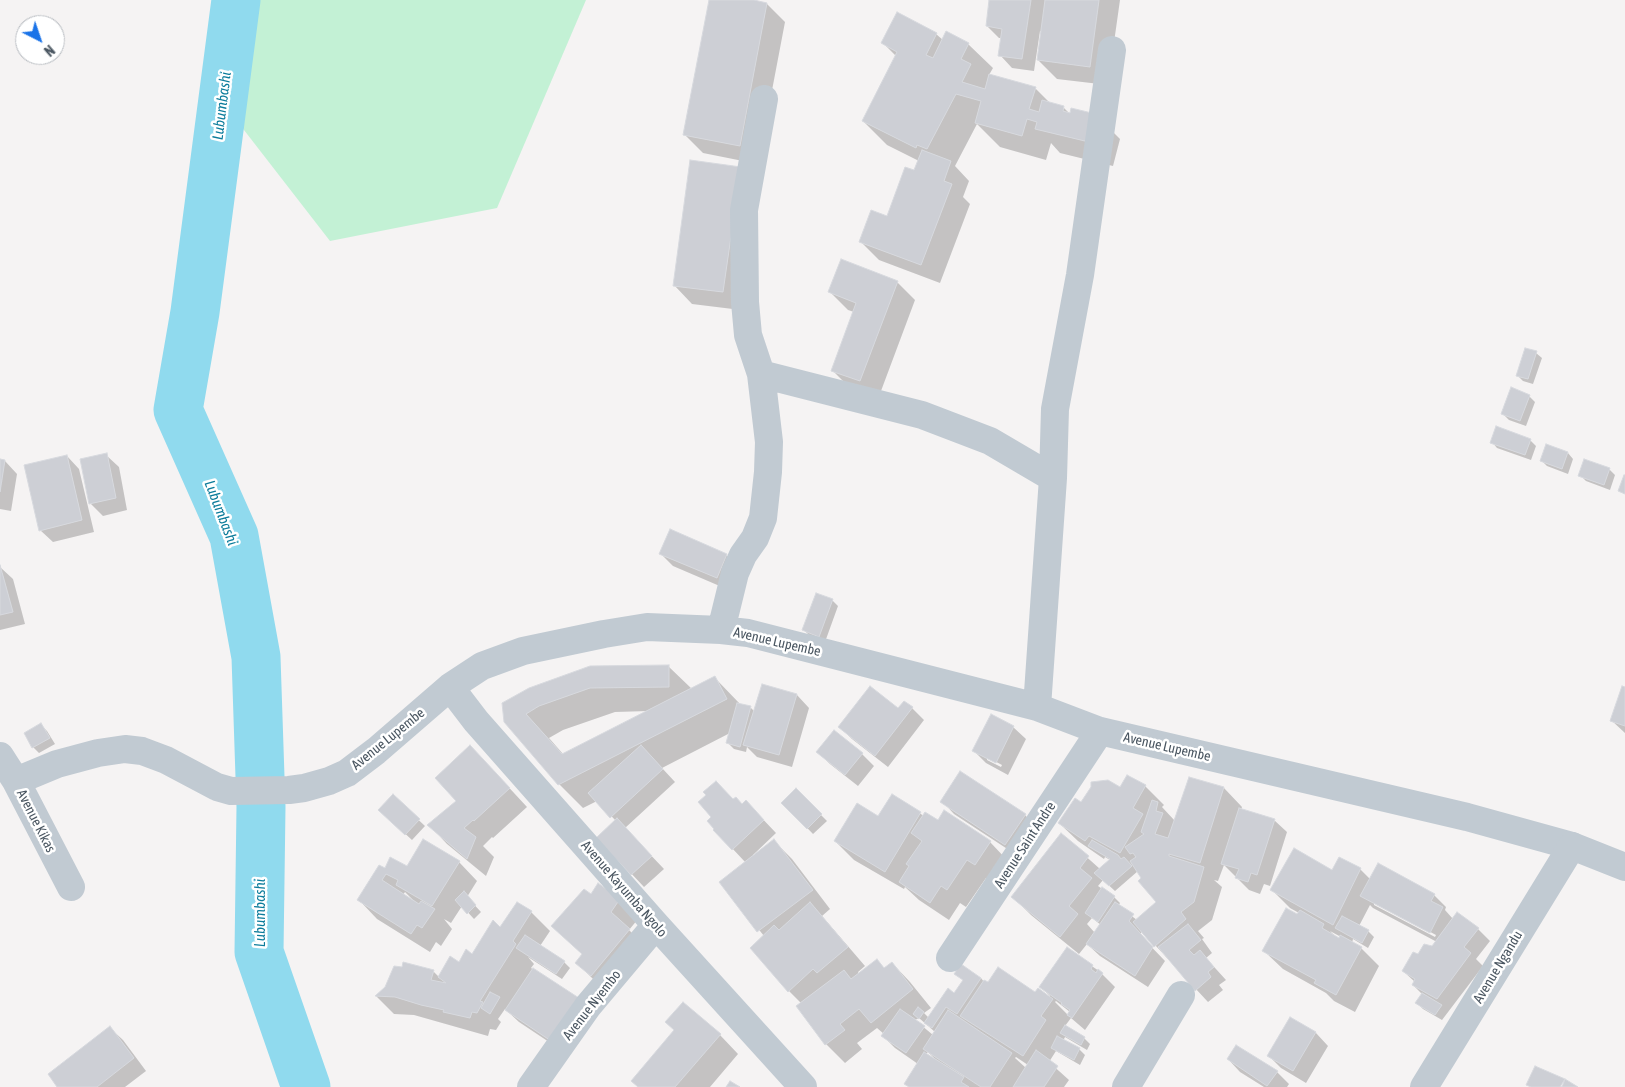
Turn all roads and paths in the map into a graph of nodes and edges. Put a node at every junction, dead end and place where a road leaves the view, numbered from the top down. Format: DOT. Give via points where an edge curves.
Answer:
graph roads {
  1 [pos="1112,50"];
  2 [pos="764,99"];
  3 [pos="761,374"];
  4 [pos="1053,478"];
  5 [pos="721,630"];
  6 [pos="450,687"];
  7 [pos="1037,707"];
  8 [pos="1100,731"];
  9 [pos="0,756"];
  10 [pos="16,781"];
  11 [pos="1572,846"];
  12 [pos="1625,867"];
  13 [pos="71,887"];
  14 [pos="656,926"];
  15 [pos="950,958"];
  16 [pos="1181,996"];
  17 [pos="531,1087"];
  18 [pos="803,1087"];
  19 [pos="1126,1087"];
  20 [pos="1424,1087"];
  1 -- 4 [label="street" via="1080,275 1055,409"];
  2 -- 3 [label="street" via="744,210 748,335"];
  3 -- 4 [label="street" via="922,415 990,441"];
  3 -- 5 [label="street" via="769,442 763,518 735,573"];
  4 -- 7 [label="street"];
  5 -- 6 [label="street, Avenue Lupembe" via="647,627 604,634 515,654 482,666"];
  5 -- 7 [label="street, Avenue Lupembe" via="748,633"];
  6 -- 10 [label="street, Avenue Lupembe" via="347,773 329,781 289,790 232,791 217,787 166,760 125,749 57,764"];
  6 -- 14 [label="street, Avenue Kayumba Ngolo" via="476,721"];
  7 -- 8 [label="street, Avenue Lupembe"];
  8 -- 11 [label="street, Avenue Lupembe" via="1467,816"];
  8 -- 15 [label="street, Avenue Saint Andre"];
  9 -- 10 [label="street, Avenue Kikas"];
  10 -- 13 [label="street, Avenue Kikas"];
  11 -- 12 [label="street, Avenue Lupembe"];
  11 -- 20 [label="street, Avenue Ngandu"];
  14 -- 17 [label="street, Avenue Nyembo" via="588,1006"];
  14 -- 18 [label="street, Avenue Kayumba Ngolo"];
  16 -- 19 [label="street"];
}
